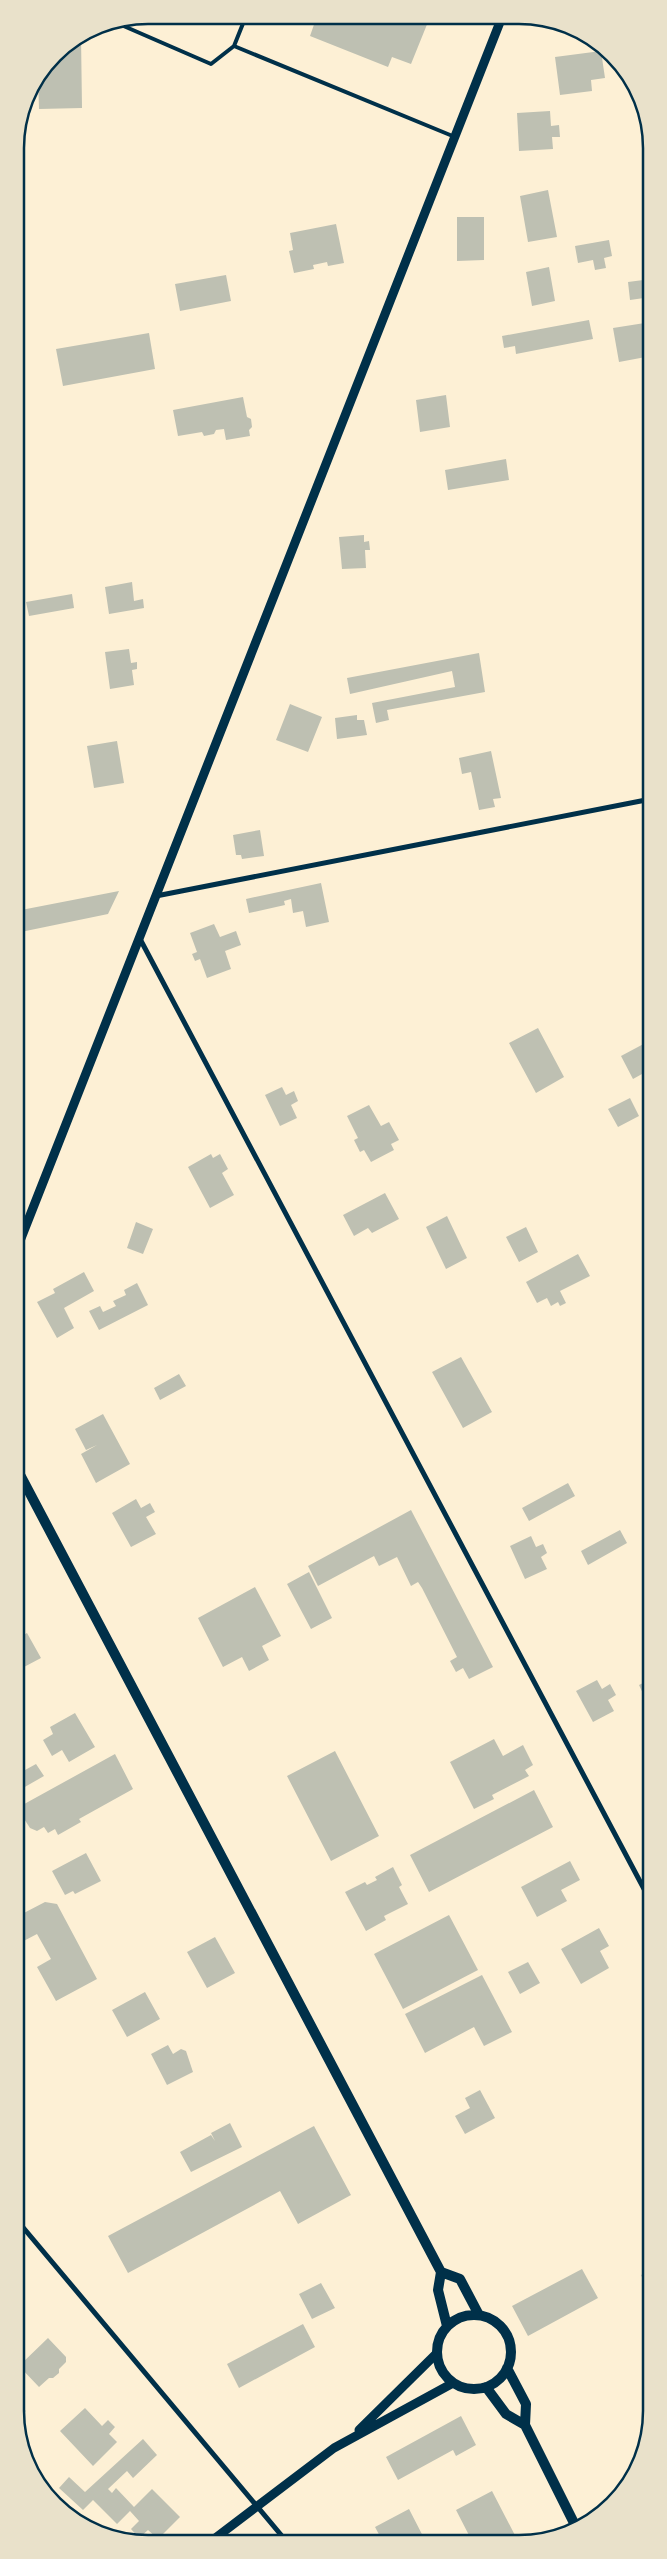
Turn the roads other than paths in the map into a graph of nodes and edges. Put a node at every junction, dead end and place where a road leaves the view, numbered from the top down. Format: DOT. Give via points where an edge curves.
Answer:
graph roads {
  1 [pos="243,24"];
  2 [pos="499,24"];
  3 [pos="124,26"];
  4 [pos="234,46"];
  5 [pos="455,137"];
  6 [pos="643,801"];
  7 [pos="155,896"];
  8 [pos="139,936"];
  9 [pos="24,1231"];
  10 [pos="24,1487"];
  11 [pos="643,1887"];
  12 [pos="24,2229"];
  13 [pos="441,2272"];
  14 [pos="479,2315"];
  15 [pos="447,2326"];
  16 [pos="437,2353"];
  17 [pos="508,2368"];
  18 [pos="453,2383"];
  19 [pos="486,2388"];
  20 [pos="525,2425"];
  21 [pos="354,2435"];
  22 [pos="256,2508"];
  23 [pos="574,2522"];
  24 [pos="219,2535"];
  25 [pos="281,2535"];
  1 -- 4 [label="lane"];
  2 -- 5 [label="street"];
  3 -- 4 [label="lane" via="211,64"];
  4 -- 5 [label="lane"];
  5 -- 7 [label="street"];
  6 -- 7 [label="street"];
  7 -- 8 [label="street"];
  8 -- 9 [label="street"];
  8 -- 11 [label="street"];
  10 -- 13 [label="main road"];
  12 -- 22 [label="street"];
  13 -- 14 [label="main road" via="460,2279"];
  13 -- 15 [label="main road" via="438,2290"];
  14 -- 15 [label="main road" via="457,2319"];
  14 -- 17 [label="main road" via="497,2323 509,2339 511,2359"];
  15 -- 16 [label="main road"];
  16 -- 18 [label="main road" via="442,2370"];
  16 -- 21 [label="street"];
  17 -- 19 [label="main road" via="502,2377"];
  17 -- 20 [label="main road" via="526,2404"];
  18 -- 19 [label="main road" via="469,2389"];
  18 -- 21 [label="street"];
  19 -- 20 [label="main road" via="506,2414"];
  20 -- 23 [label="main road"];
  21 -- 22 [label="street"];
  22 -- 24 [label="street"];
  22 -- 25 [label="street"];
}
